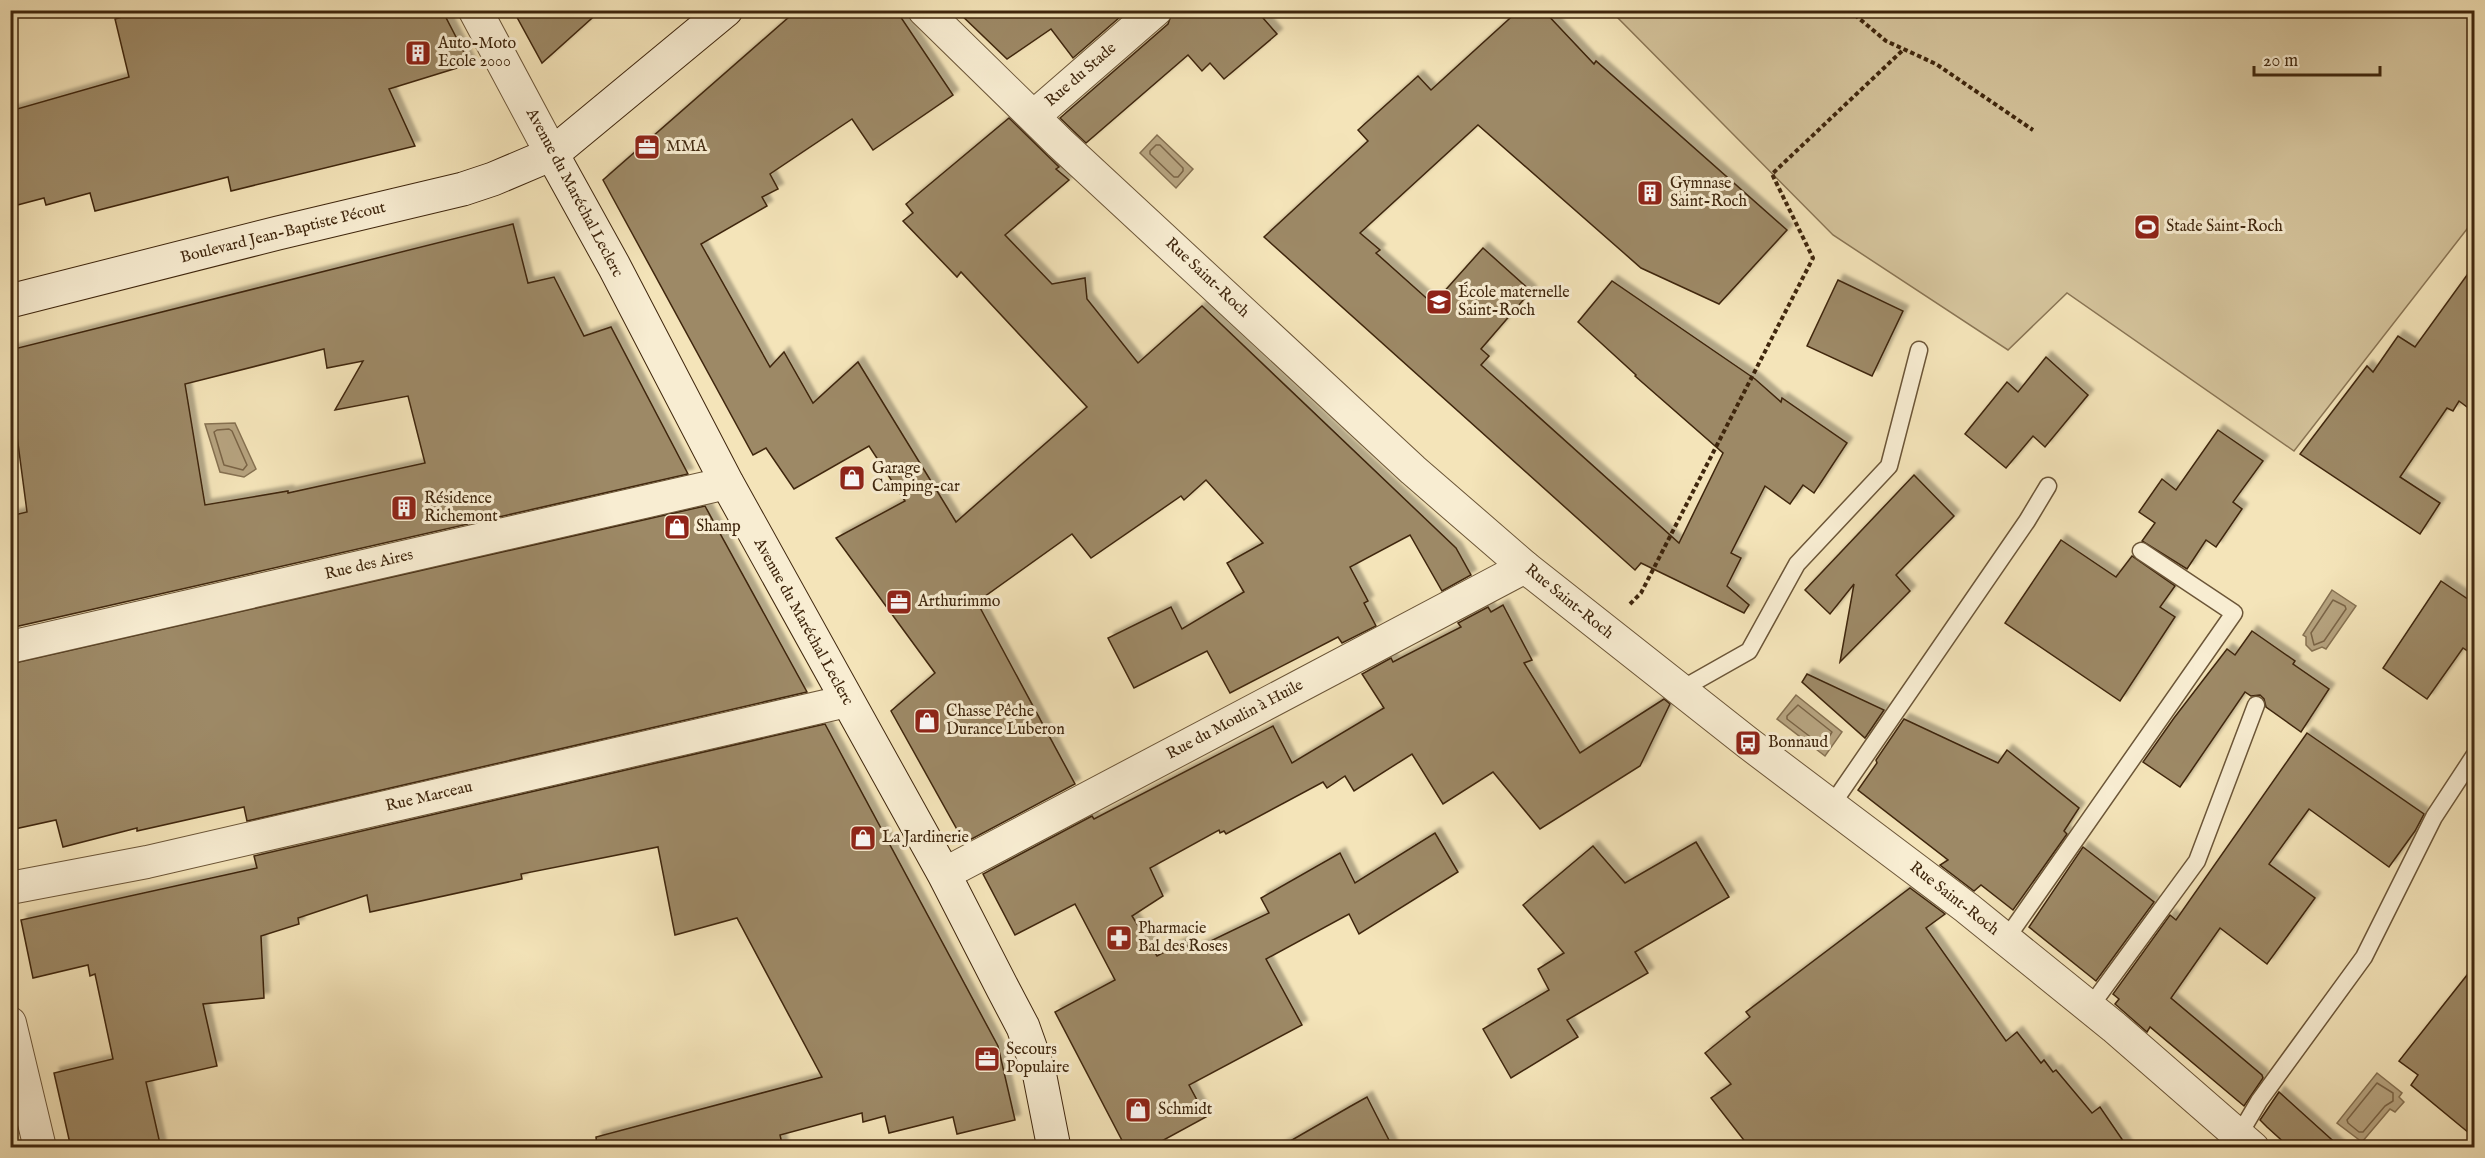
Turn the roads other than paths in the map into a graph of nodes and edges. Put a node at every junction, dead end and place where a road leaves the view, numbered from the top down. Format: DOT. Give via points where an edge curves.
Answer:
graph roads {
  1 [pos="475,10"];
  2 [pos="726,10"];
  3 [pos="924,10"];
  4 [pos="1156,10"];
  5 [pos="1034,116"];
  6 [pos="552,154"];
  7 [pos="10,301"];
  8 [pos="1919,350"];
  9 [pos="727,483"];
  10 [pos="2048,486"];
  11 [pos="2141,551"];
  12 [pos="1525,567"];
  13 [pos="10,647"];
  14 [pos="1680,690"];
  15 [pos="847,701"];
  16 [pos="2256,705"];
  17 [pos="2475,756"];
  18 [pos="1831,806"];
  19 [pos="944,874"];
  20 [pos="10,888"];
  21 [pos="2006,939"];
  22 [pos="2090,1007"];
  23 [pos="10,1023"];
  24 [pos="22,1113"];
  25 [pos="2246,1141"];
  26 [pos="40,1148"];
  27 [pos="1054,1148"];
  1 -- 6 [label="main road, Avenue du Maréchal Leclerc"];
  2 -- 6 [label="main road, Boulevard Jean-Baptiste Pécout"];
  3 -- 5 [label="street, Rue Saint-Roch"];
  4 -- 5 [label="street, Rue du Stade"];
  5 -- 12 [label="street, Rue Saint-Roch" via="1413,470"];
  6 -- 7 [label="main road, Boulevard Jean-Baptiste Pécout" via="463,189"];
  6 -- 9 [label="main road, Avenue du Maréchal Leclerc"];
  8 -- 14 [label="lane" via="1889,466 1797,564 1749,651"];
  9 -- 13 [label="street, Rue des Aires"];
  9 -- 15 [label="main road, Avenue du Maréchal Leclerc"];
  10 -- 18 [label="lane"];
  11 -- 21 [label="lane" via="2234,613"];
  12 -- 14 [label="street, Rue Saint-Roch"];
  12 -- 19 [label="street, Rue du Moulin à Huile"];
  14 -- 18 [label="street, Rue Saint-Roch"];
  15 -- 19 [label="main road, Avenue du Maréchal Leclerc"];
  15 -- 20 [label="street, Rue Marceau" via="147,862"];
  16 -- 22 [label="lane" via="2198,861"];
  17 -- 25 [label="lane" via="2434,817 2364,957 2259,1101"];
  18 -- 21 [label="street, Rue Saint-Roch"];
  19 -- 27 [label="main road, Avenue du Maréchal Leclerc" via="1023,1028 1039,1072"];
  21 -- 22 [label="street, Rue Saint-Roch"];
  22 -- 25 [label="street, Rue Saint-Roch"];
  23 -- 24 [label="street"];
  24 -- 26 [label="street"];
}
